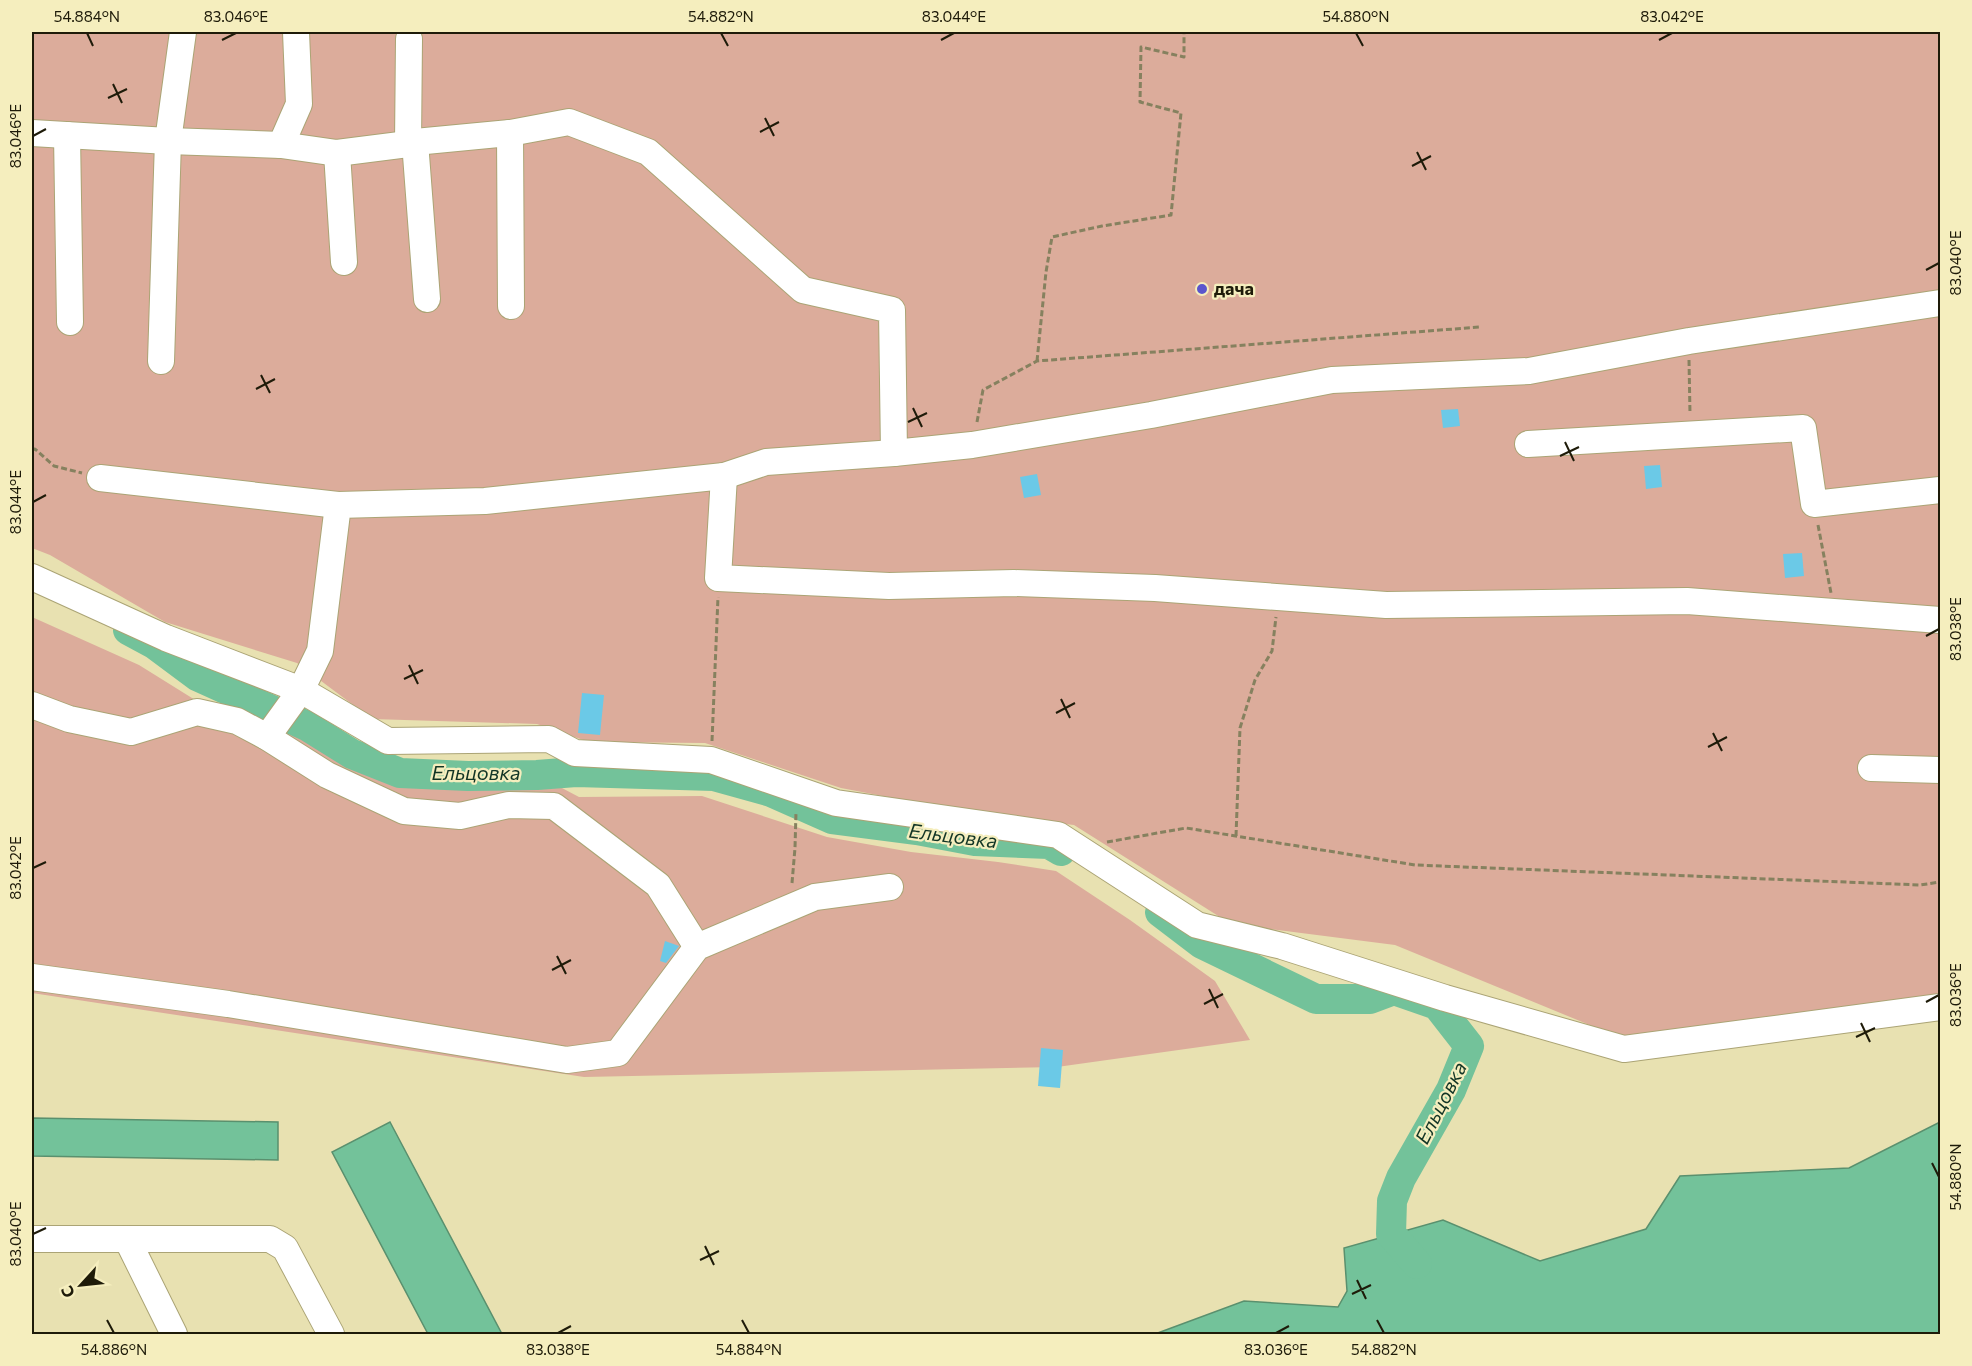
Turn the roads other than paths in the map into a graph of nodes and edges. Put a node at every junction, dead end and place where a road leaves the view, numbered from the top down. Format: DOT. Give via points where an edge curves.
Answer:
graph roads {
  1 [pos="183,32"];
  2 [pos="296,32"];
  3 [pos="409,39"];
  4 [pos="32,133"];
  5 [pos="510,134"];
  6 [pos="67,135"];
  7 [pos="168,141"];
  8 [pos="412,143"];
  9 [pos="281,145"];
  10 [pos="337,153"];
  11 [pos="344,262"];
  12 [pos="427,299"];
  13 [pos="1941,303"];
  14 [pos="511,306"];
  15 [pos="70,322"];
  16 [pos="161,361"];
  17 [pos="1528,444"];
  18 [pos="894,453"];
  19 [pos="724,476"];
  20 [pos="100,478"];
  21 [pos="1941,490"];
  22 [pos="338,505"];
  23 [pos="32,577"];
  24 [pos="1941,620"];
  25 [pos="302,690"];
  26 [pos="32,705"];
  27 [pos="267,737"];
  28 [pos="1871,768"];
  29 [pos="1941,770"];
  30 [pos="890,887"];
  31 [pos="698,947"];
  32 [pos="32,977"];
  33 [pos="1941,1007"];
  34 [pos="32,1239"];
  35 [pos="127,1239"];
  36 [pos="174,1335"];
  37 [pos="332,1335"];
  1 -- 7 [label="street"];
  2 -- 9 [label="street" via="298,104"];
  3 -- 8 [label="street"];
  4 -- 6 [label="street"];
  5 -- 8 [label="street"];
  5 -- 14 [label="street"];
  5 -- 18 [label="street" via="569,122 648,152 803,291 892,310"];
  6 -- 7 [label="street"];
  6 -- 15 [label="street"];
  7 -- 9 [label="street"];
  7 -- 16 [label="street"];
  8 -- 10 [label="street"];
  8 -- 12 [label="street"];
  9 -- 10 [label="street"];
  10 -- 11 [label="street"];
  13 -- 18 [label="street" via="1689,341 1529,371 1332,380 972,445"];
  17 -- 21 [label="street" via="1803,428 1814,504"];
  18 -- 19 [label="street" via="766,462"];
  19 -- 22 [label="street" via="485,501"];
  19 -- 24 [label="street" via="718,578 890,586 1014,583 1131,587 1386,605 1687,601"];
  20 -- 22 [label="street"];
  22 -- 25 [label="street" via="320,651"];
  23 -- 25 [label="street" via="166,638"];
  25 -- 27 [label="street"];
  25 -- 33 [label="street" via="388,741 549,739 576,753 711,760 836,803 1058,835 1197,925 1282,946 1624,1049"];
  26 -- 27 [label="street" via="69,719 131,732 196,712 237,721"];
  27 -- 31 [label="street" via="327,774 404,811 460,816 509,805 554,806 658,885"];
  28 -- 29 [label="street"];
  30 -- 31 [label="street" via="815,897"];
  31 -- 32 [label="street" via="618,1053 567,1060 228,1004"];
  34 -- 35 [label="street"];
  35 -- 36 [label="street"];
  35 -- 37 [label="street" via="270,1239 285,1248"];
}
